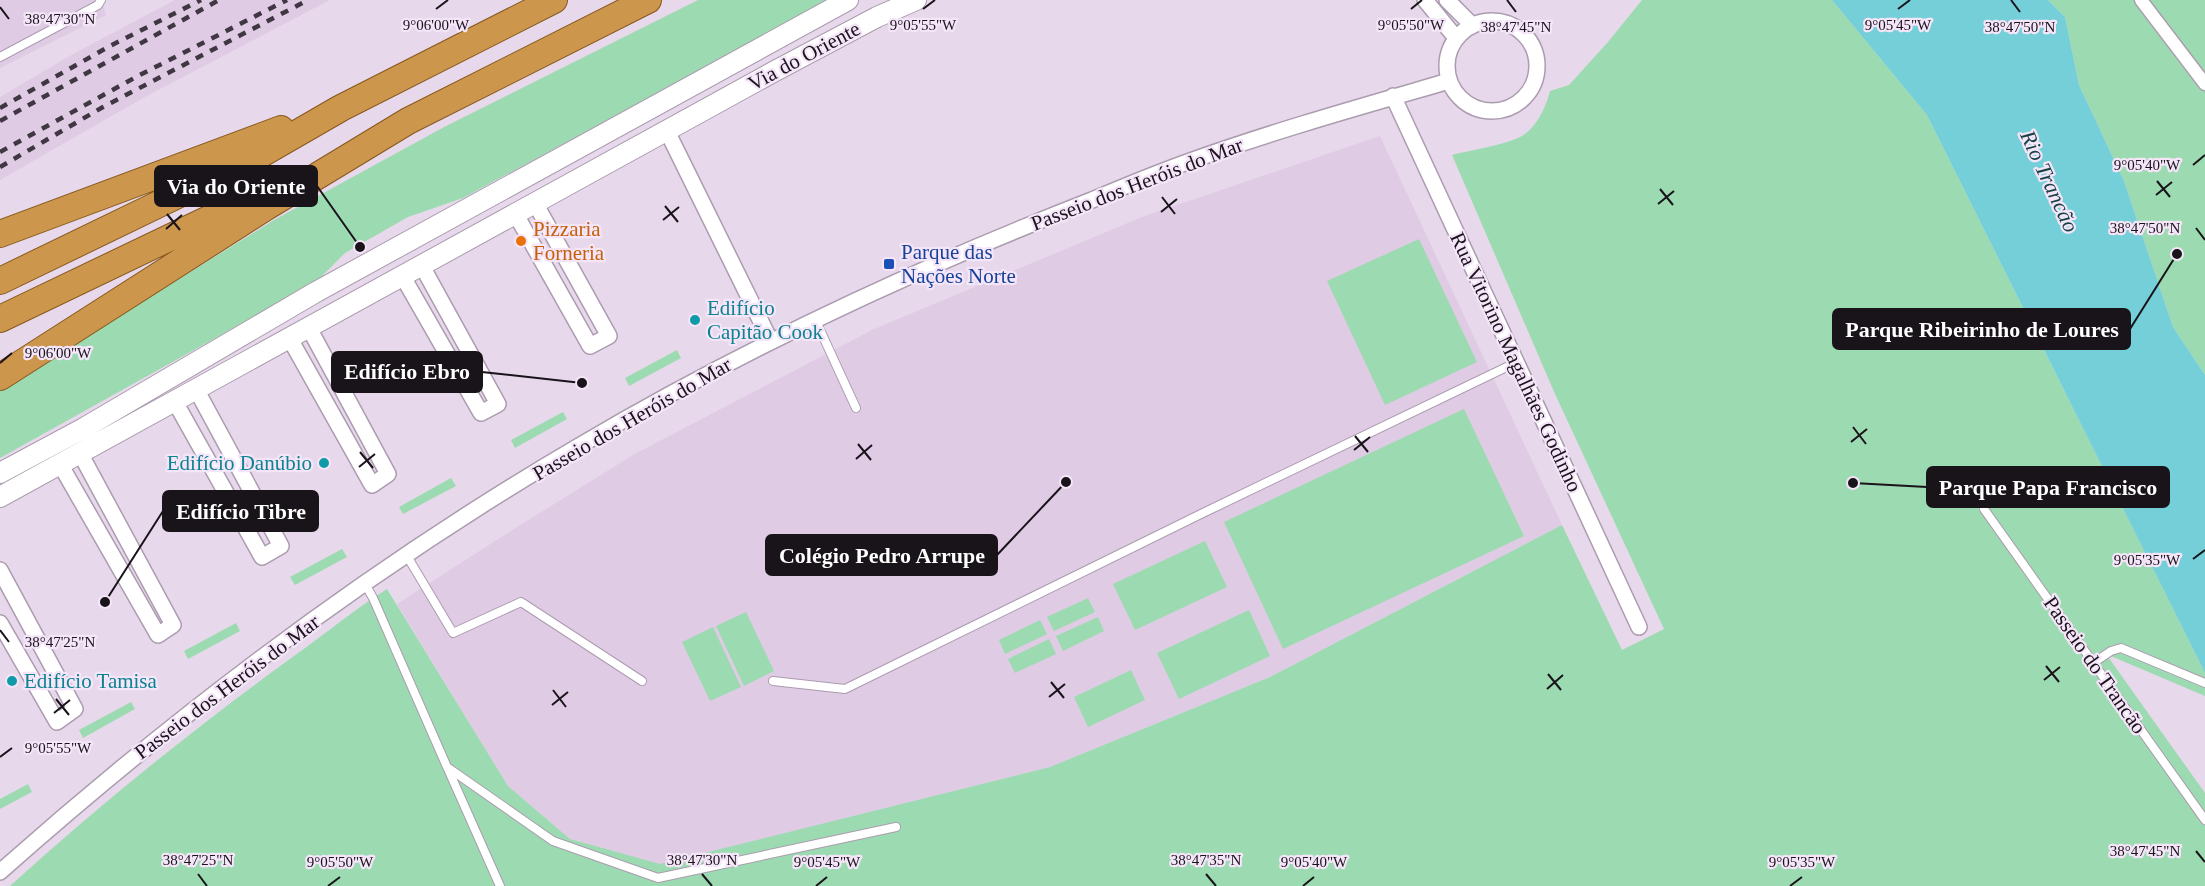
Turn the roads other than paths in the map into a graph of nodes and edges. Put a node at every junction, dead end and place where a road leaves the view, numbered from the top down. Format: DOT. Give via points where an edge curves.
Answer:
graph roads {
  1 [pos="101,0"];
  2 [pos="554,0"];
  3 [pos="648,0"];
  4 [pos="848,0"];
  5 [pos="916,0"];
  6 [pos="1425,0"];
  7 [pos="1447,0"];
  8 [pos="2141,0"];
  9 [pos="1472,25"];
  10 [pos="1456,39"];
  11 [pos="0,57"];
  12 [pos="1449,81"];
  13 [pos="697,84"];
  14 [pos="2205,84"];
  15 [pos="1393,96"];
  16 [pos="341,108"];
  17 [pos="668,131"];
  18 [pos="605,134"];
  19 [pos="339,164"];
  20 [pos="534,203"];
  21 [pos="515,213"];
  22 [pos="0,234"];
  23 [pos="422,266"];
  24 [pos="403,276"];
  25 [pos="2,280"];
  26 [pos="9,315"];
  27 [pos="815,319"];
  28 [pos="309,328"];
  29 [pos="290,339"];
  30 [pos="771,340"];
  31 [pos="1515,363"];
  32 [pos="0,377"];
  33 [pos="196,389"];
  34 [pos="174,400"];
  35 [pos="856,408"];
  36 [pos="80,453"];
  37 [pos="60,464"];
  38 [pos="0,472"];
  39 [pos="0,497"];
  40 [pos="1984,509"];
  41 [pos="407,556"];
  42 [pos="0,570"];
  43 [pos="365,584"];
  44 [pos="0,623"];
  45 [pos="1639,627"];
  46 [pos="2093,663"];
  47 [pos="642,681"];
  48 [pos="773,681"];
  49 [pos="2205,683"];
  50 [pos="447,767"];
  51 [pos="2205,820"];
  52 [pos="896,827"];
  53 [pos="0,872"];
  54 [pos="500,886"];
  1 -- 11 [label="lane"];
  2 -- 16 [label="highway"];
  3 -- 19 [label="highway" via="408,122"];
  4 -- 13 [label="street, Via do Oriente"];
  5 -- 17 [label="street, Via do Oriente" via="785,65"];
  6 -- 10 [label="street"];
  7 -- 9 [label="street"];
  8 -- 14 [label="street"];
  9 -- 10 [label="street"];
  9 -- 12 [label="street" via="1490,21 1508,24 1524,33 1534,49 1538,67 1534,85 1507,110 1489,112 1472,107 1458,96"];
  10 -- 12 [label="street" via="1447,59"];
  12 -- 15 [label="street, Passeio dos Heróis do Mar"];
  13 -- 17 [label="street"];
  13 -- 18 [label="street, Via do Oriente"];
  15 -- 27 [label="street, Passeio dos Heróis do Mar" via="1194,160 979,244"];
  15 -- 31 [label="street, Rua Vitorino Magalhães Godinho"];
  16 -- 22 [label="highway"];
  16 -- 25 [label="highway" via="256,157"];
  17 -- 18 [label="street"];
  17 -- 20 [label="street, Via do Oriente"];
  17 -- 30 [label="street"];
  18 -- 38 [label="street, Via do Oriente" via="316,292 84,428"];
  19 -- 26 [label="highway" via="276,186"];
  19 -- 32 [label="highway"];
  20 -- 21 [label="street, Via do Oriente"];
  20 -- 21 [label="street" via="609,336 590,346"];
  21 -- 23 [label="street, Via do Oriente"];
  23 -- 24 [label="street, Via do Oriente"];
  23 -- 24 [label="street" via="498,404 481,413"];
  24 -- 28 [label="street, Via do Oriente"];
  27 -- 30 [label="street, Passeio dos Heróis do Mar"];
  27 -- 35 [label="lane"];
  28 -- 29 [label="street, Via do Oriente"];
  28 -- 29 [label="street" via="388,474 372,485"];
  29 -- 33 [label="street, Via do Oriente"];
  30 -- 41 [label="street, Passeio dos Heróis do Mar" via="576,448"];
  31 -- 45 [label="street, Rua Vitorino Magalhães Godinho"];
  31 -- 48 [label="lane" via="845,689"];
  33 -- 34 [label="street, Via do Oriente"];
  33 -- 34 [label="street" via="281,546 262,556"];
  34 -- 36 [label="street, Via do Oriente"];
  36 -- 37 [label="street, Via do Oriente"];
  36 -- 37 [label="street" via="173,625 158,635"];
  37 -- 39 [label="street, Via do Oriente"];
  40 -- 46 [label="lane, Passeio do Trancão"];
  41 -- 43 [label="street, Passeio dos Heróis do Mar"];
  41 -- 47 [label="lane" via="453,633 521,602"];
  42 -- 44 [label="street" via="75,709 57,722"];
  43 -- 50 [label="lane"];
  43 -- 53 [label="street, Passeio dos Heróis do Mar" via="180,721"];
  46 -- 49 [label="lane" via="2121,648"];
  46 -- 51 [label="lane, Passeio do Trancão"];
  50 -- 52 [label="lane" via="553,841 658,878"];
  50 -- 54 [label="lane"];
}
